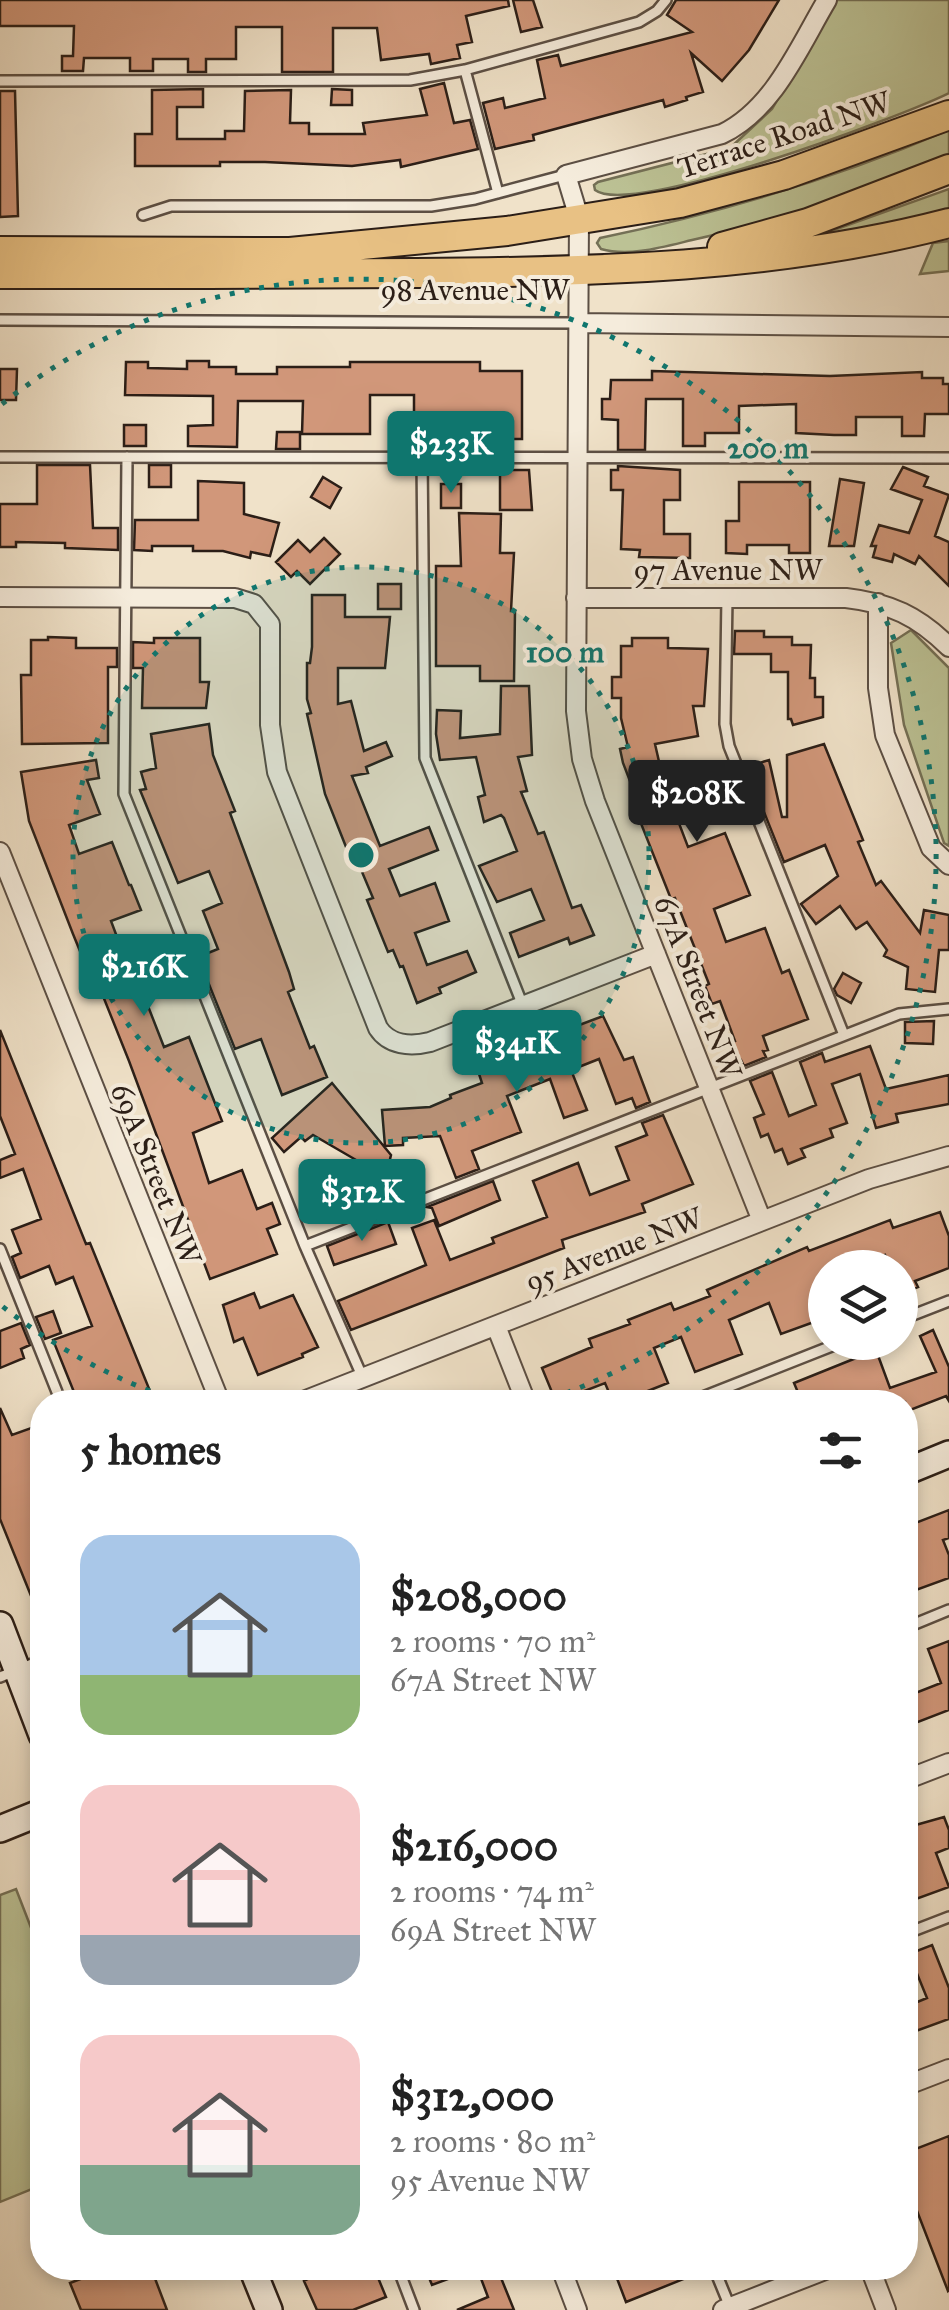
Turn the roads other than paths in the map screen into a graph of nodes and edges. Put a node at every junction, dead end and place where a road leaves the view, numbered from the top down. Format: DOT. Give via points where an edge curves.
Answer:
graph roads {
  1 [pos="666,0"];
  2 [pos="827,0"];
  3 [pos="465,70"];
  4 [pos="0,81"];
  5 [pos="949,115"];
  6 [pos="949,169"];
  7 [pos="566,174"];
  8 [pos="498,194"];
  9 [pos="143,215"];
  10 [pos="579,218"];
  11 [pos="949,223"];
  12 [pos="0,252"];
  13 [pos="578,270"];
  14 [pos="0,274"];
  15 [pos="0,320"];
  16 [pos="577,322"];
  17 [pos="949,327"];
  18 [pos="0,456"];
  19 [pos="126,456"];
  20 [pos="576,456"];
  21 [pos="422,457"];
  22 [pos="949,458"];
  23 [pos="727,597"];
  24 [pos="0,598"];
  25 [pos="127,598"];
  26 [pos="576,598"];
  27 [pos="878,603"];
  28 [pos="949,647"];
  29 [pos="0,852"];
  30 [pos="949,866"];
  31 [pos="656,954"];
  32 [pos="524,1006"];
  33 [pos="949,1008"];
  34 [pos="844,1035"];
  35 [pos="708,1088"];
  36 [pos="949,1156"];
  37 [pos="762,1222"];
  38 [pos="305,1246"];
  39 [pos="0,1249"];
  40 [pos="949,1301"];
  41 [pos="918,1313"];
  42 [pos="496,1326"];
  43 [pos="808,1355"];
  44 [pos="364,1379"];
  45 [pos="56,1390"];
  46 [pos="215,1390"];
  47 [pos="334,1390"];
  48 [pos="521,1390"];
  49 [pos="720,1390"];
  50 [pos="949,1454"];
  51 [pos="918,1467"];
  52 [pos="949,1610"];
  53 [pos="918,1623"];
  54 [pos="0,1625"];
  55 [pos="9,1674"];
  56 [pos="30,1713"];
  57 [pos="949,1763"];
  58 [pos="918,1775"];
  59 [pos="30,1817"];
  60 [pos="0,1829"];
  61 [pos="949,1917"];
  62 [pos="918,1929"];
  63 [pos="949,2069"];
  64 [pos="918,2081"];
  65 [pos="257,2280"];
  66 [pos="403,2280"];
  67 [pos="566,2280"];
  68 [pos="718,2280"];
  69 [pos="800,2280"];
  70 [pos="875,2280"];
  71 [pos="728,2309"];
  72 [pos="268,2310"];
  73 [pos="414,2310"];
  74 [pos="577,2310"];
  75 [pos="886,2310"];
  1 -- 3 [label="lane" via="639,22"];
  2 -- 7 [label="street" via="756,111 722,134"];
  3 -- 4 [label="lane" via="410,80"];
  3 -- 8 [label="lane"];
  5 -- 10 [label="main road, Terrace Road NW" via="784,176 680,203"];
  6 -- 13 [label="main road" via="808,223 715,249"];
  7 -- 8 [label="lane"];
  7 -- 10 [label="street, 67A Street NW"];
  8 -- 9 [label="lane" via="430,206 171,206"];
  10 -- 12 [label="main road, 98 Avenue NW" via="290,252"];
  10 -- 13 [label="street, 67A Street NW"];
  11 -- 13 [label="main road" via="784,254"];
  13 -- 14 [label="main road, 98 Avenue NW"];
  13 -- 16 [label="street, 67A Street NW"];
  15 -- 16 [label="lane, 98 Avenue NW"];
  16 -- 17 [label="street, 98 Avenue NW"];
  16 -- 20 [label="street, 67A Street NW"];
  18 -- 19 [label="lane"];
  19 -- 21 [label="lane"];
  19 -- 25 [label="lane"];
  20 -- 21 [label="lane"];
  20 -- 22 [label="lane"];
  20 -- 26 [label="street, 67A Street NW"];
  21 -- 32 [label="lane" via="426,758"];
  23 -- 26 [label="street, 97 Avenue NW"];
  23 -- 27 [label="street, 97 Avenue NW"];
  23 -- 34 [label="lane" via="729,746"];
  24 -- 25 [label="street"];
  25 -- 32 [label="street" via="235,598 262,610 271,632 277,772 383,1035 402,1044 430,1042"];
  25 -- 38 [label="lane" via="124,794"];
  26 -- 31 [label="street, 67A Street NW" via="582,759"];
  27 -- 28 [label="street, 97 Avenue NW" via="921,620"];
  27 -- 30 [label="street" via="882,724 930,848"];
  29 -- 46 [label="street, 69A Street NW"];
  31 -- 32 [label="street"];
  31 -- 35 [label="street, 67A Street NW"];
  33 -- 34 [label="lane" via="899,1014"];
  34 -- 35 [label="lane"];
  35 -- 37 [label="street, 67A Street NW"];
  35 -- 38 [label="lane"];
  36 -- 37 [label="street, 95 Avenue NW"];
  37 -- 42 [label="street, 95 Avenue NW"];
  38 -- 44 [label="lane"];
  39 -- 45 [label="lane"];
  40 -- 41 [label="lane"];
  42 -- 44 [label="street, 95 Avenue NW"];
  42 -- 48 [label="street"];
  43 -- 49 [label="lane"];
  44 -- 47 [label="street, 95 Avenue NW"];
  50 -- 51 [label="street"];
  52 -- 53 [label="lane"];
  54 -- 55 [label="street"];
  55 -- 56 [label="street"];
  57 -- 58 [label="street"];
  59 -- 60 [label="street"];
  61 -- 62 [label="lane"];
  63 -- 64 [label="street"];
  65 -- 72 [label="street"];
  66 -- 73 [label="lane"];
  67 -- 74 [label="street"];
  68 -- 71 [label="lane"];
  69 -- 71 [label="street"];
  70 -- 75 [label="street"];
}
